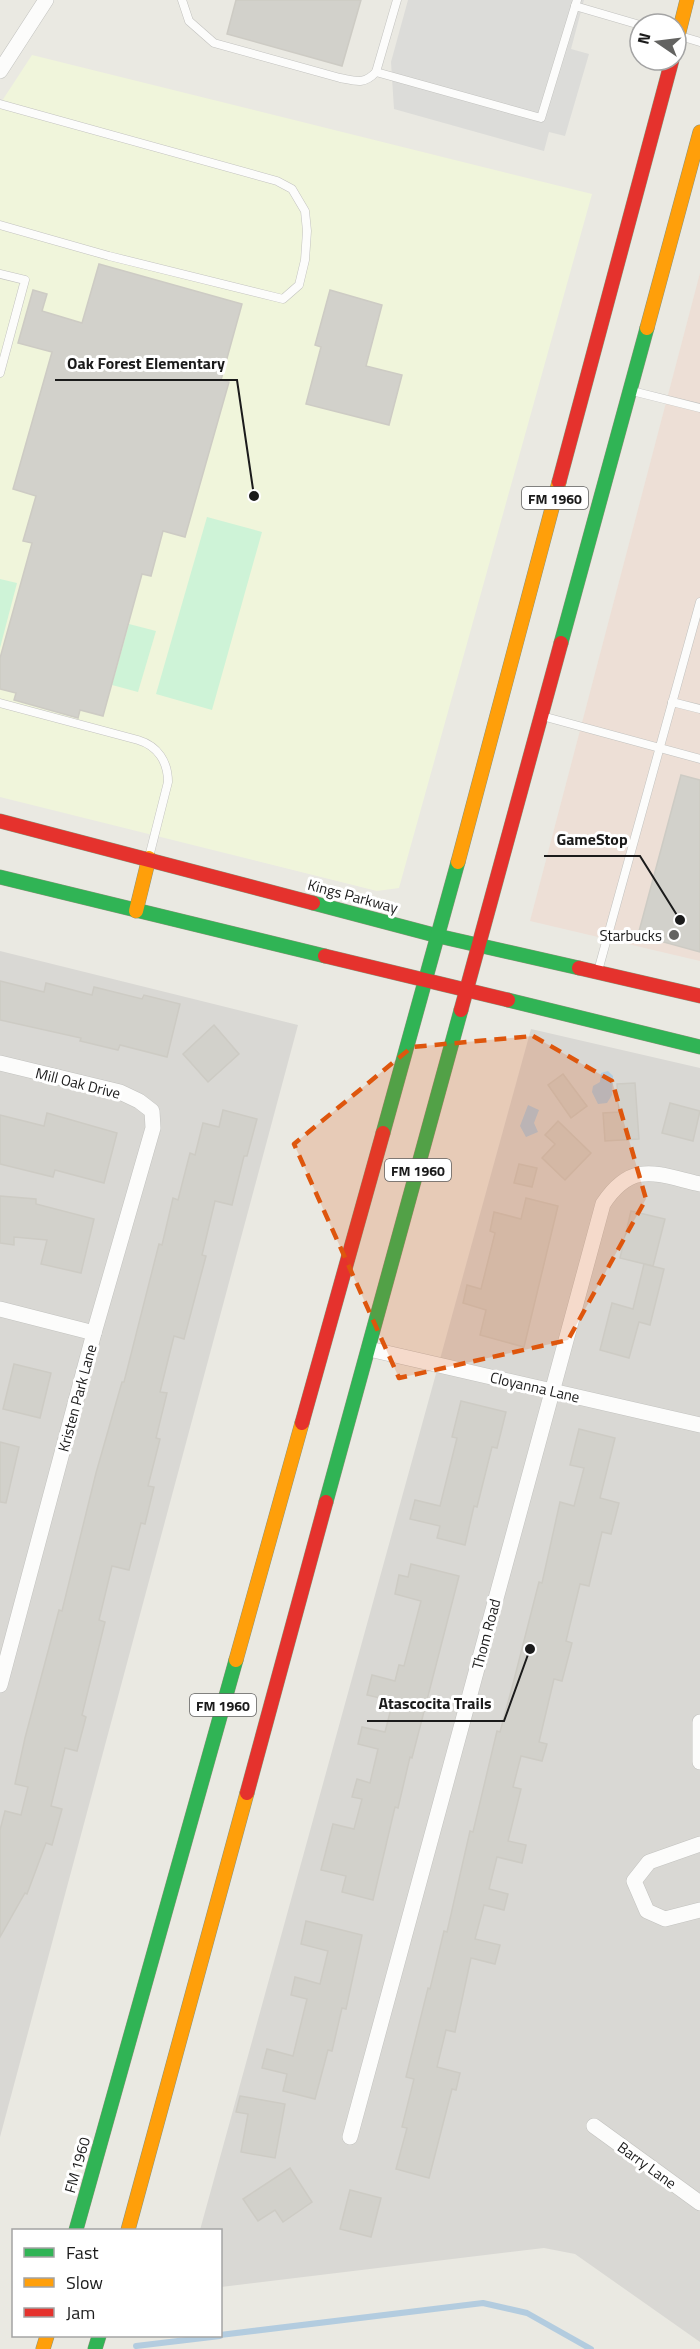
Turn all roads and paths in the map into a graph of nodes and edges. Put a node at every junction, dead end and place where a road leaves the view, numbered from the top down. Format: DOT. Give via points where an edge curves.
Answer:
graph roads {
  1 [pos="46,0"];
  2 [pos="182,0"];
  3 [pos="396,0"];
  4 [pos="576,3"];
  5 [pos="628,21"];
  6 [pos="0,71"];
  7 [pos="376,72"];
  8 [pos="669,72"];
  9 [pos="0,104"];
  10 [pos="700,132"];
  11 [pos="0,225"];
  12 [pos="0,274"];
  13 [pos="0,373"];
  14 [pos="631,391"];
  15 [pos="700,408"];
  16 [pos="700,602"];
  17 [pos="672,702"];
  18 [pos="0,703"];
  19 [pos="700,709"];
  20 [pos="541,716"];
  21 [pos="659,748"];
  22 [pos="700,759"];
  23 [pos="0,821"];
  24 [pos="149,858"];
  25 [pos="0,877"];
  26 [pos="136,911"];
  27 [pos="438,936"];
  28 [pos="478,945"];
  29 [pos="597,973"];
  30 [pos="426,981"];
  31 [pos="466,991"];
  32 [pos="700,996"];
  33 [pos="700,1047"];
  34 [pos="0,1063"];
  35 [pos="152,1111"];
  36 [pos="700,1184"];
  37 [pos="0,1309"];
  38 [pos="94,1333"];
  39 [pos="369,1349"];
  40 [pos="553,1391"];
  41 [pos="700,1425"];
  42 [pos="0,1685"];
  43 [pos="700,1722"];
  44 [pos="700,1762"];
  45 [pos="700,1844"];
  46 [pos="700,1910"];
  47 [pos="594,2126"];
  48 [pos="350,2137"];
  49 [pos="700,2203"];
  50 [pos="76,2229"];
  51 [pos="128,2229"];
  1 -- 6 [label="street"];
  2 -- 7 [label="lane" via="189,21 214,43 358,81 369,79"];
  3 -- 7 [label="lane"];
  4 -- 5 [label="lane"];
  4 -- 7 [label="lane" via="541,118"];
  8 -- 27 [label="main road, FM 1960 / FM 1960"];
  9 -- 11 [label="lane" via="277,181 292,189 305,211 305,260 299,285 283,299"];
  10 -- 14 [label="main road, FM 1960 / FM 1960" via="689,186"];
  12 -- 13 [label="lane" via="25,280"];
  14 -- 15 [label="lane"];
  14 -- 20 [label="main road, FM 1960 / FM 1960"];
  16 -- 17 [label="lane"];
  17 -- 19 [label="lane"];
  17 -- 21 [label="lane"];
  18 -- 24 [label="lane" via="138,740 156,751 164,760 168,783"];
  20 -- 21 [label="lane"];
  20 -- 28 [label="main road, FM 1960 / FM 1960"];
  21 -- 22 [label="lane"];
  21 -- 29 [label="lane"];
  23 -- 24 [label="main road, Kings Parkway"];
  24 -- 26 [label="main road"];
  24 -- 27 [label="main road, Kings Parkway"];
  25 -- 26 [label="main road"];
  26 -- 30 [label="main road"];
  27 -- 28 [label="main road, Kings Parkway"];
  27 -- 30 [label="main road, FM 1960 / FM 1960"];
  28 -- 29 [label="main road, Kings Parkway"];
  28 -- 31 [label="main road, FM 1960 / FM 1960"];
  29 -- 32 [label="main road, Kings Parkway"];
  30 -- 31 [label="main road"];
  30 -- 50 [label="main road, FM 1960 / FM 1960"];
  31 -- 33 [label="main road"];
  31 -- 39 [label="main road, FM 1960 / FM 1960"];
  34 -- 35 [label="street, Mill Oak Drive" via="120,1092"];
  35 -- 38 [label="street, Kristen Park Lane" via="148,1151"];
  36 -- 40 [label="street, Thom Road" via="646,1172 630,1176 611,1191 603,1204"];
  37 -- 38 [label="street"];
  38 -- 42 [label="street, Kristen Park Lane"];
  39 -- 40 [label="street, Cloyanna Lane"];
  39 -- 51 [label="main road, FM 1960 / FM 1960"];
  40 -- 41 [label="street, Cloyanna Lane"];
  40 -- 48 [label="street, Thom Road"];
  43 -- 44 [label="street"];
  45 -- 46 [label="street" via="649,1862 634,1881 647,1911 665,1918"];
  47 -- 49 [label="street, Barry Lane"];
}
